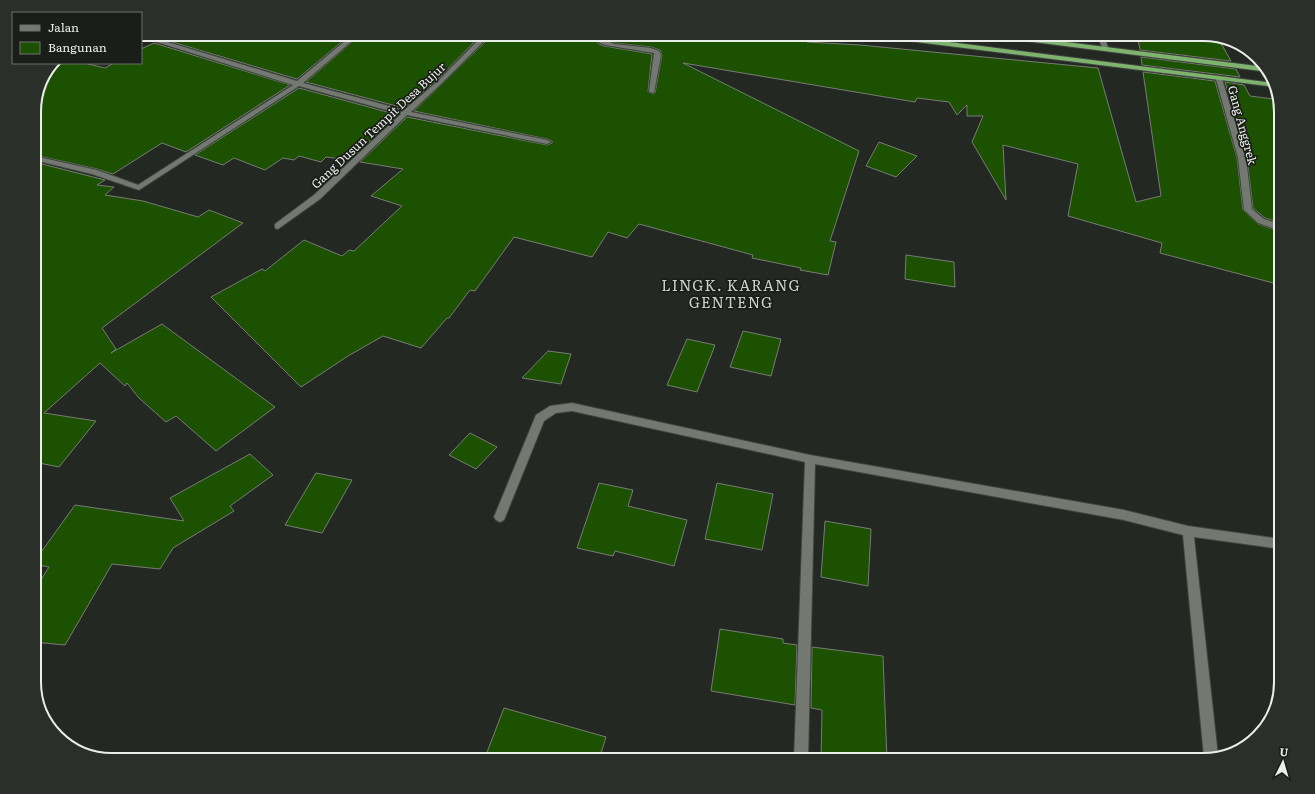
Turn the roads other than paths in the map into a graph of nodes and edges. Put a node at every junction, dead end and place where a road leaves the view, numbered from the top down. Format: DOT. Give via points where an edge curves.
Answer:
graph roads {
  1 [pos="160,41"];
  2 [pos="349,41"];
  3 [pos="481,41"];
  4 [pos="601,41"];
  5 [pos="927,41"];
  6 [pos="1039,41"];
  7 [pos="1103,41"];
  8 [pos="1106,50"];
  9 [pos="1259,69"];
  10 [pos="1219,79"];
  11 [pos="298,84"];
  12 [pos="1268,84"];
  13 [pos="652,92"];
  14 [pos="406,113"];
  15 [pos="547,142"];
  16 [pos="41,160"];
  17 [pos="278,226"];
  18 [pos="1274,226"];
  19 [pos="810,459"];
  20 [pos="500,517"];
  21 [pos="1188,531"];
  22 [pos="1274,543"];
  23 [pos="1210,752"];
  24 [pos="801,753"];
  1 -- 11 [label="street"];
  2 -- 11 [label="street"];
  3 -- 14 [label="street, Gang Dusun Tempit Desa Bujur"];
  4 -- 13 [label="street" via="607,45 657,52"];
  5 -- 10 [label="highway"];
  6 -- 8 [label="highway"];
  7 -- 8 [label="street"];
  8 -- 9 [label="highway"];
  10 -- 12 [label="highway"];
  10 -- 18 [label="street, Gang Anggrek" via="1242,158 1248,210 1261,222"];
  11 -- 14 [label="street"];
  11 -- 16 [label="street" via="139,188 94,172"];
  14 -- 15 [label="street"];
  14 -- 17 [label="street, Gang Dusun Tempit Desa Bujur" via="316,198"];
  19 -- 20 [label="street" via="577,408 560,408 540,418"];
  19 -- 21 [label="street" via="1124,515"];
  19 -- 24 [label="street"];
  21 -- 22 [label="street"];
  21 -- 23 [label="street"];
}
